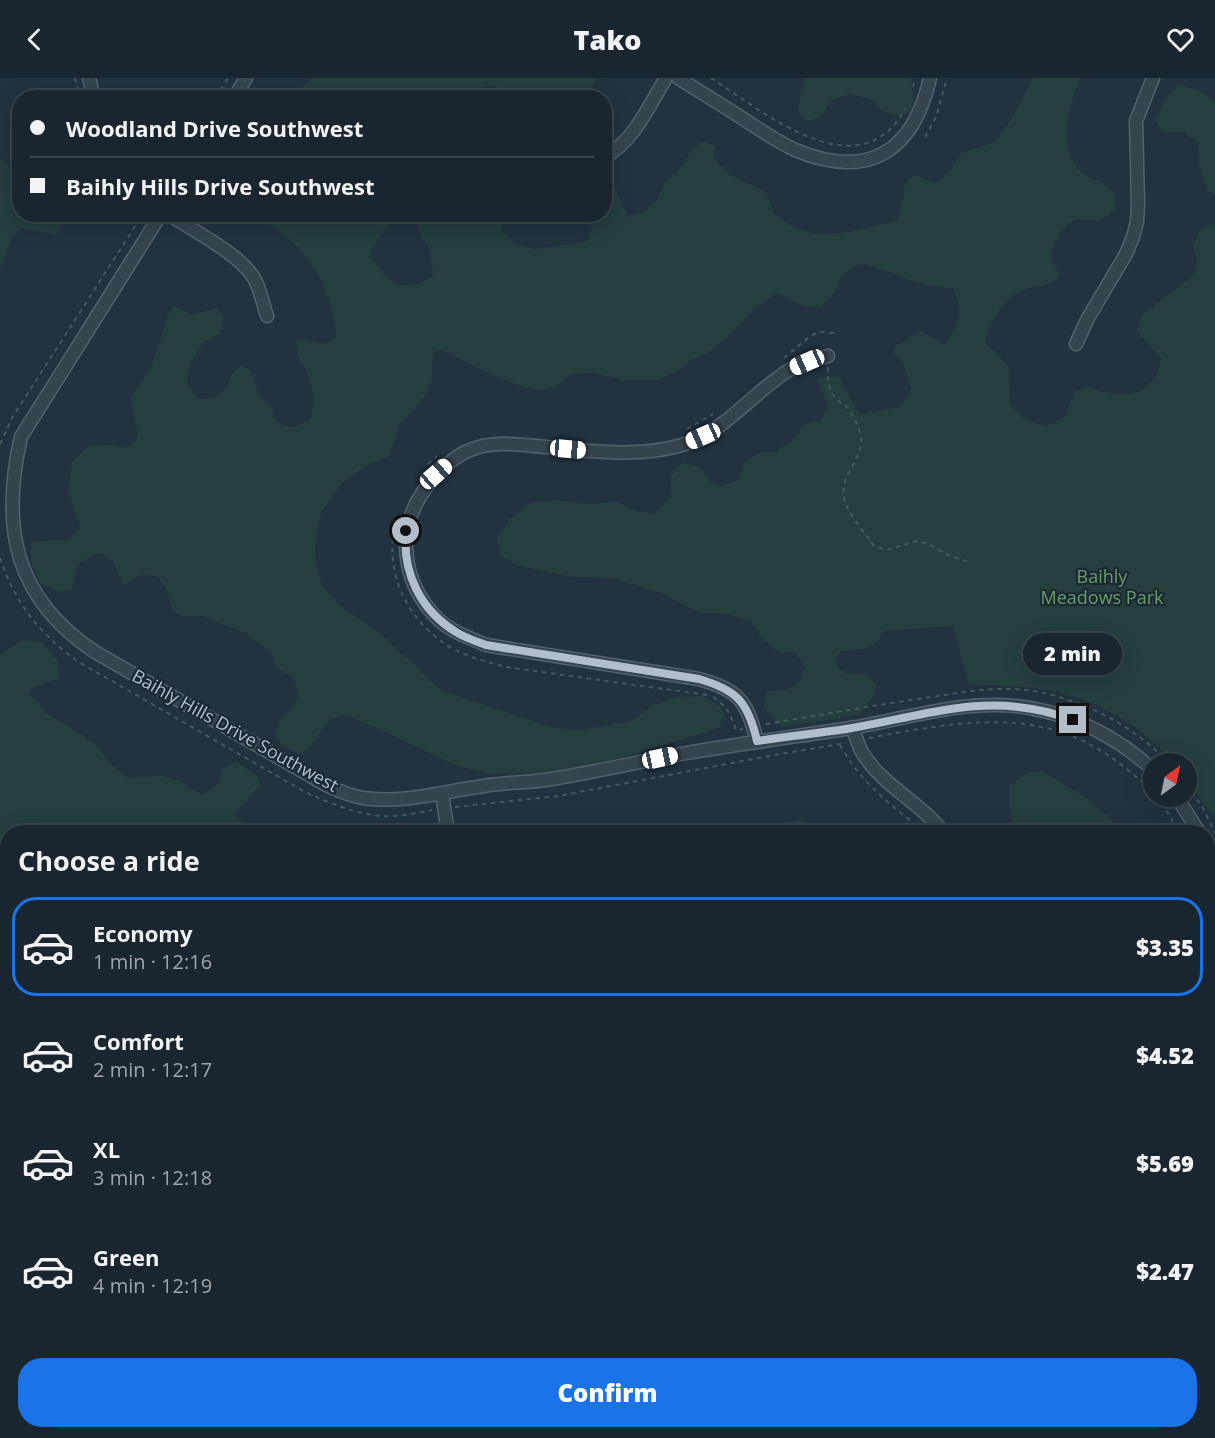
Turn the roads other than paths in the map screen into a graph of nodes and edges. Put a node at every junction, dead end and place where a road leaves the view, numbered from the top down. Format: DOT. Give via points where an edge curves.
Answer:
graph roads {
  1 [pos="666,78"];
  2 [pos="678,78"];
  3 [pos="930,78"];
  4 [pos="1153,78"];
  5 [pos="612,153"];
  6 [pos="156,222"];
  7 [pos="172,222"];
  8 [pos="267,316"];
  9 [pos="1076,344"];
  10 [pos="828,356"];
  11 [pos="6,467"];
  12 [pos="852,728"];
  13 [pos="757,741"];
  14 [pos="1143,761"];
  15 [pos="442,794"];
  16 [pos="1183,807"];
  17 [pos="447,825"];
  18 [pos="936,825"];
  19 [pos="1195,825"];
  1 -- 5 [label="street" via="628,138"];
  2 -- 3 [label="street" via="786,145 835,161 868,159 885,153 907,136 921,109"];
  4 -- 9 [label="street" via="1136,121 1138,204 1133,237"];
  6 -- 11 [label="street, Baihly Hills Drive Southwest" via="30,421"];
  7 -- 8 [label="street" via="248,269"];
  10 -- 13 [label="street" via="791,369 703,436 663,450 612,453 506,444 470,450 436,474 421,494 406,531 408,568 415,588 433,614 458,633 486,645 715,683 727,688 746,706"];
  11 -- 15 [label="street, Baihly Hills Drive Southwest" via="7,512 15,556 37,599 71,636 328,786 363,798"];
  12 -- 13 [label="street, Baihly Hills Drive Southwest"];
  12 -- 14 [label="street, Baihly Hills Drive Southwest" via="975,706 1030,708 1087,725"];
  12 -- 18 [label="street" via="876,771"];
  13 -- 15 [label="street, Baihly Hills Drive Southwest" via="551,779"];
  15 -- 17 [label="street"];
  16 -- 19 [label="street"];
}
